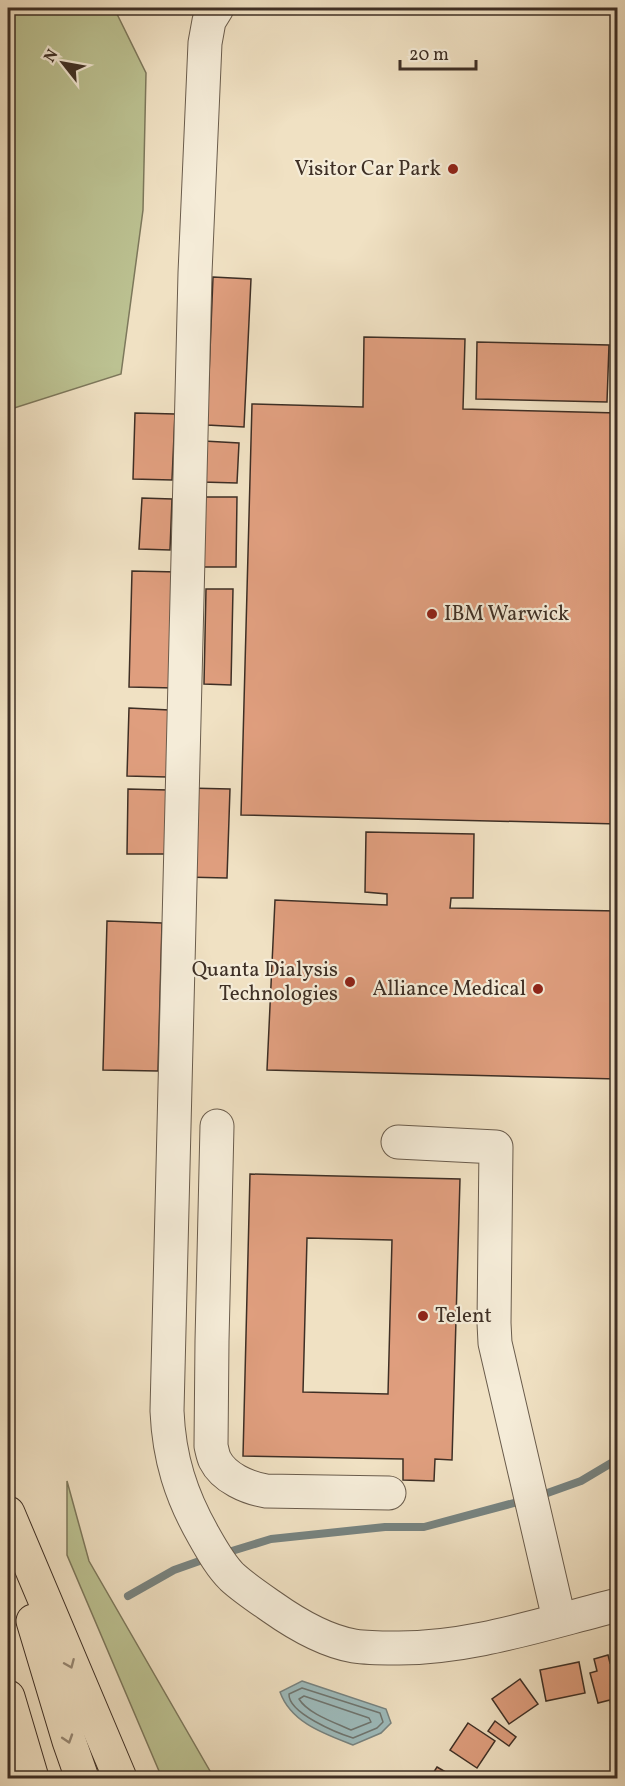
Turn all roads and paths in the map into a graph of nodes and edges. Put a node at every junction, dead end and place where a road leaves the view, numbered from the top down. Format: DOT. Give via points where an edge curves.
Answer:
graph roads {
  1 [pos="217,8"];
  2 [pos="217,1126"];
  3 [pos="398,1142"];
  4 [pos="172,1201"];
  5 [pos="215,1203"];
  6 [pos="389,1493"];
  7 [pos="8,1513"];
  8 [pos="8,1520"];
  9 [pos="618,1605"];
  10 [pos="560,1619"];
  11 [pos="8,1697"];
  12 [pos="32,1779"];
  13 [pos="82,1779"];
  14 [pos="120,1779"];
  1 -- 4 [label="lane" via="209,21 205,43 195,273"];
  2 -- 5 [label="lane"];
  3 -- 10 [label="lane" via="496,1147 495,1343"];
  4 -- 5 [label="lane"];
  4 -- 10 [label="lane" via="168,1439 183,1497 232,1577 302,1626 353,1646 454,1644"];
  5 -- 6 [label="lane" via="211,1446 215,1460 251,1489"];
  7 -- 14 [label="highway, one-way"];
  8 -- 13 [label="highway, one-way" via="37,1637"];
  9 -- 10 [label="lane"];
  11 -- 12 [label="highway"];
}
